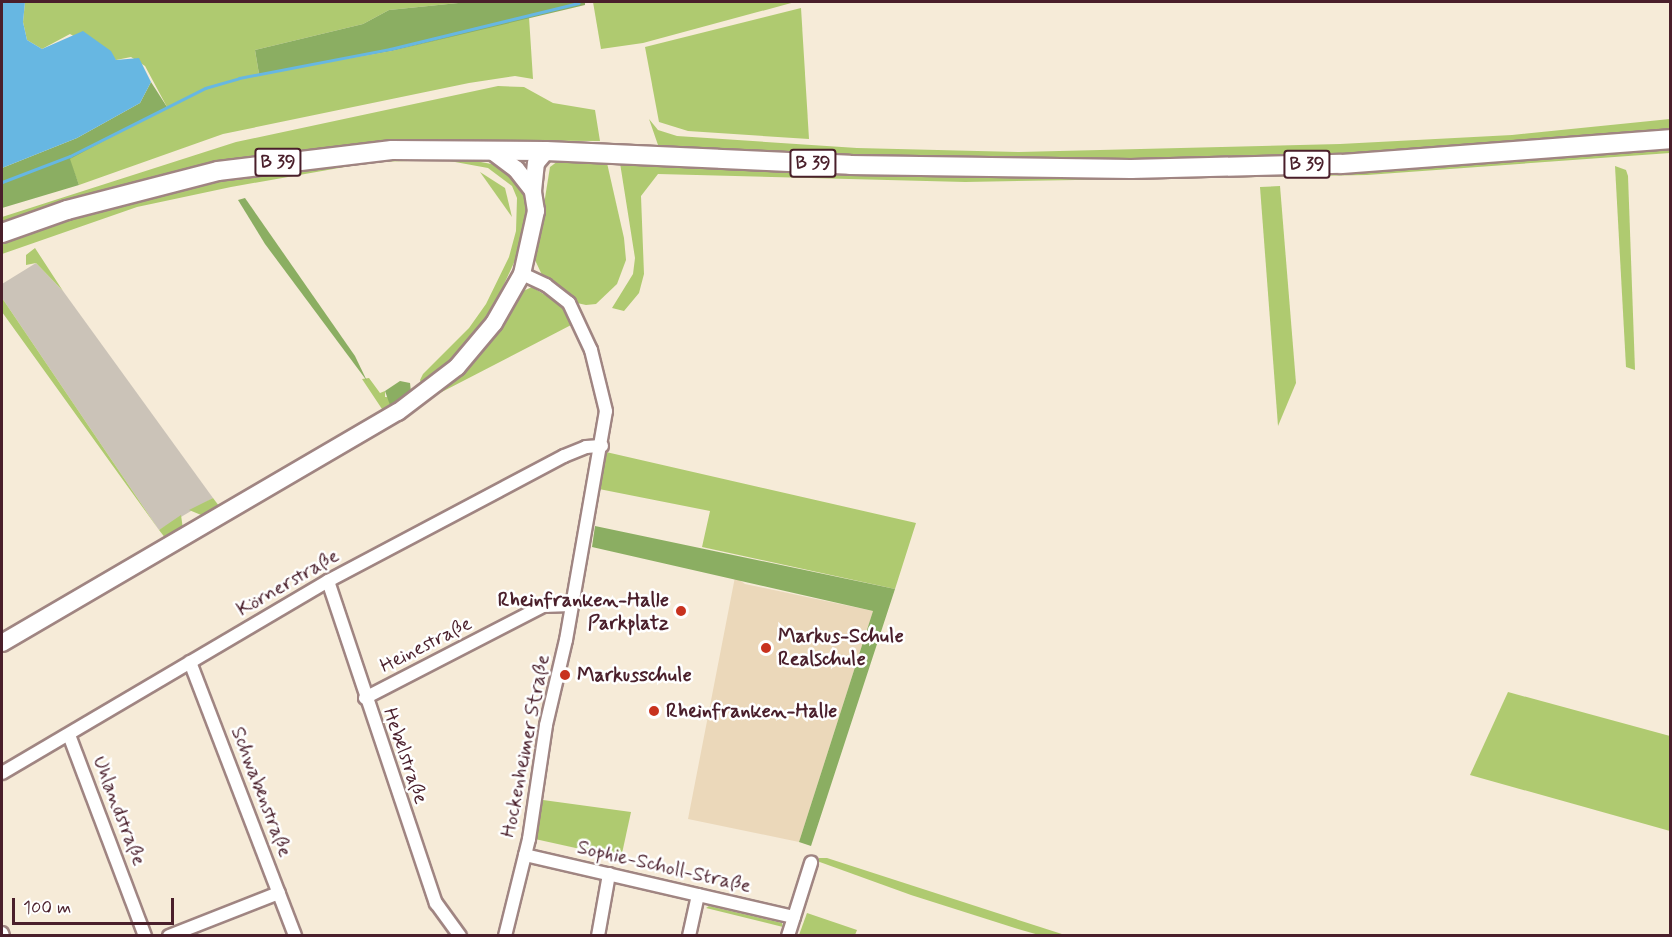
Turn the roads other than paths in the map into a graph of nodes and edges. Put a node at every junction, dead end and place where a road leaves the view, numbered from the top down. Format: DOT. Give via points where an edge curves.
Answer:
graph roads {
  1 [pos="1671,139"];
  2 [pos="492,151"];
  3 [pos="546,151"];
  4 [pos="533,191"];
  5 [pos="536,211"];
  6 [pos="2,233"];
  7 [pos="522,274"];
  8 [pos="602,446"];
  9 [pos="328,581"];
  10 [pos="571,605"];
  11 [pos="2,643"];
  12 [pos="190,662"];
  13 [pos="365,698"];
  14 [pos="69,735"];
  15 [pos="2,772"];
  16 [pos="525,855"];
  17 [pos="811,863"];
  18 [pos="609,874"];
  19 [pos="279,893"];
  20 [pos="699,895"];
  21 [pos="794,917"];
  22 [pos="145,936"];
  23 [pos="169,936"];
  24 [pos="295,936"];
  25 [pos="460,936"];
  26 [pos="506,936"];
  27 [pos="598,936"];
  28 [pos="689,936"];
  29 [pos="788,936"];
  1 -- 3 [label="main road, B 39" via="1341,164 1131,169 860,165"];
  2 -- 3 [label="main road, B 39"];
  2 -- 4 [label="street" via="516,169"];
  2 -- 6 [label="main road, B 39" via="392,150 218,171 68,210"];
  3 -- 4 [label="street" via="536,163"];
  3 -- 5 [label="street" via="542,203"];
  4 -- 5 [label="street"];
  5 -- 7 [label="street"];
  7 -- 8 [label="street, Hockenheimer Straße" via="558,294 579,321 605,395"];
  7 -- 11 [label="street" via="494,323 471,353 424,395"];
  8 -- 9 [label="street, Körnerstraße" via="586,447 564,456"];
  8 -- 10 [label="street, Hockenheimer Straße"];
  9 -- 12 [label="street, Körnerstraße"];
  9 -- 13 [label="street, Hebelstraße"];
  10 -- 13 [label="street, Heinestraße" via="543,606"];
  10 -- 16 [label="street, Hockenheimer Straße"];
  12 -- 14 [label="street, Körnerstraße"];
  12 -- 19 [label="street, Schwabenstraße"];
  13 -- 25 [label="street, Hebelstraße" via="436,903"];
  14 -- 15 [label="street, Körnerstraße"];
  14 -- 22 [label="street, Uhlandstraße"];
  16 -- 18 [label="street, Sophie-Scholl-Straße"];
  16 -- 26 [label="street, Hockenheimer Straße"];
  17 -- 21 [label="street"];
  18 -- 20 [label="street, Sophie-Scholl-Straße"];
  18 -- 27 [label="street"];
  19 -- 23 [label="street"];
  19 -- 24 [label="street, Schwabenstraße"];
  20 -- 21 [label="street, Sophie-Scholl-Straße"];
  20 -- 28 [label="street"];
  21 -- 29 [label="street"];
}
